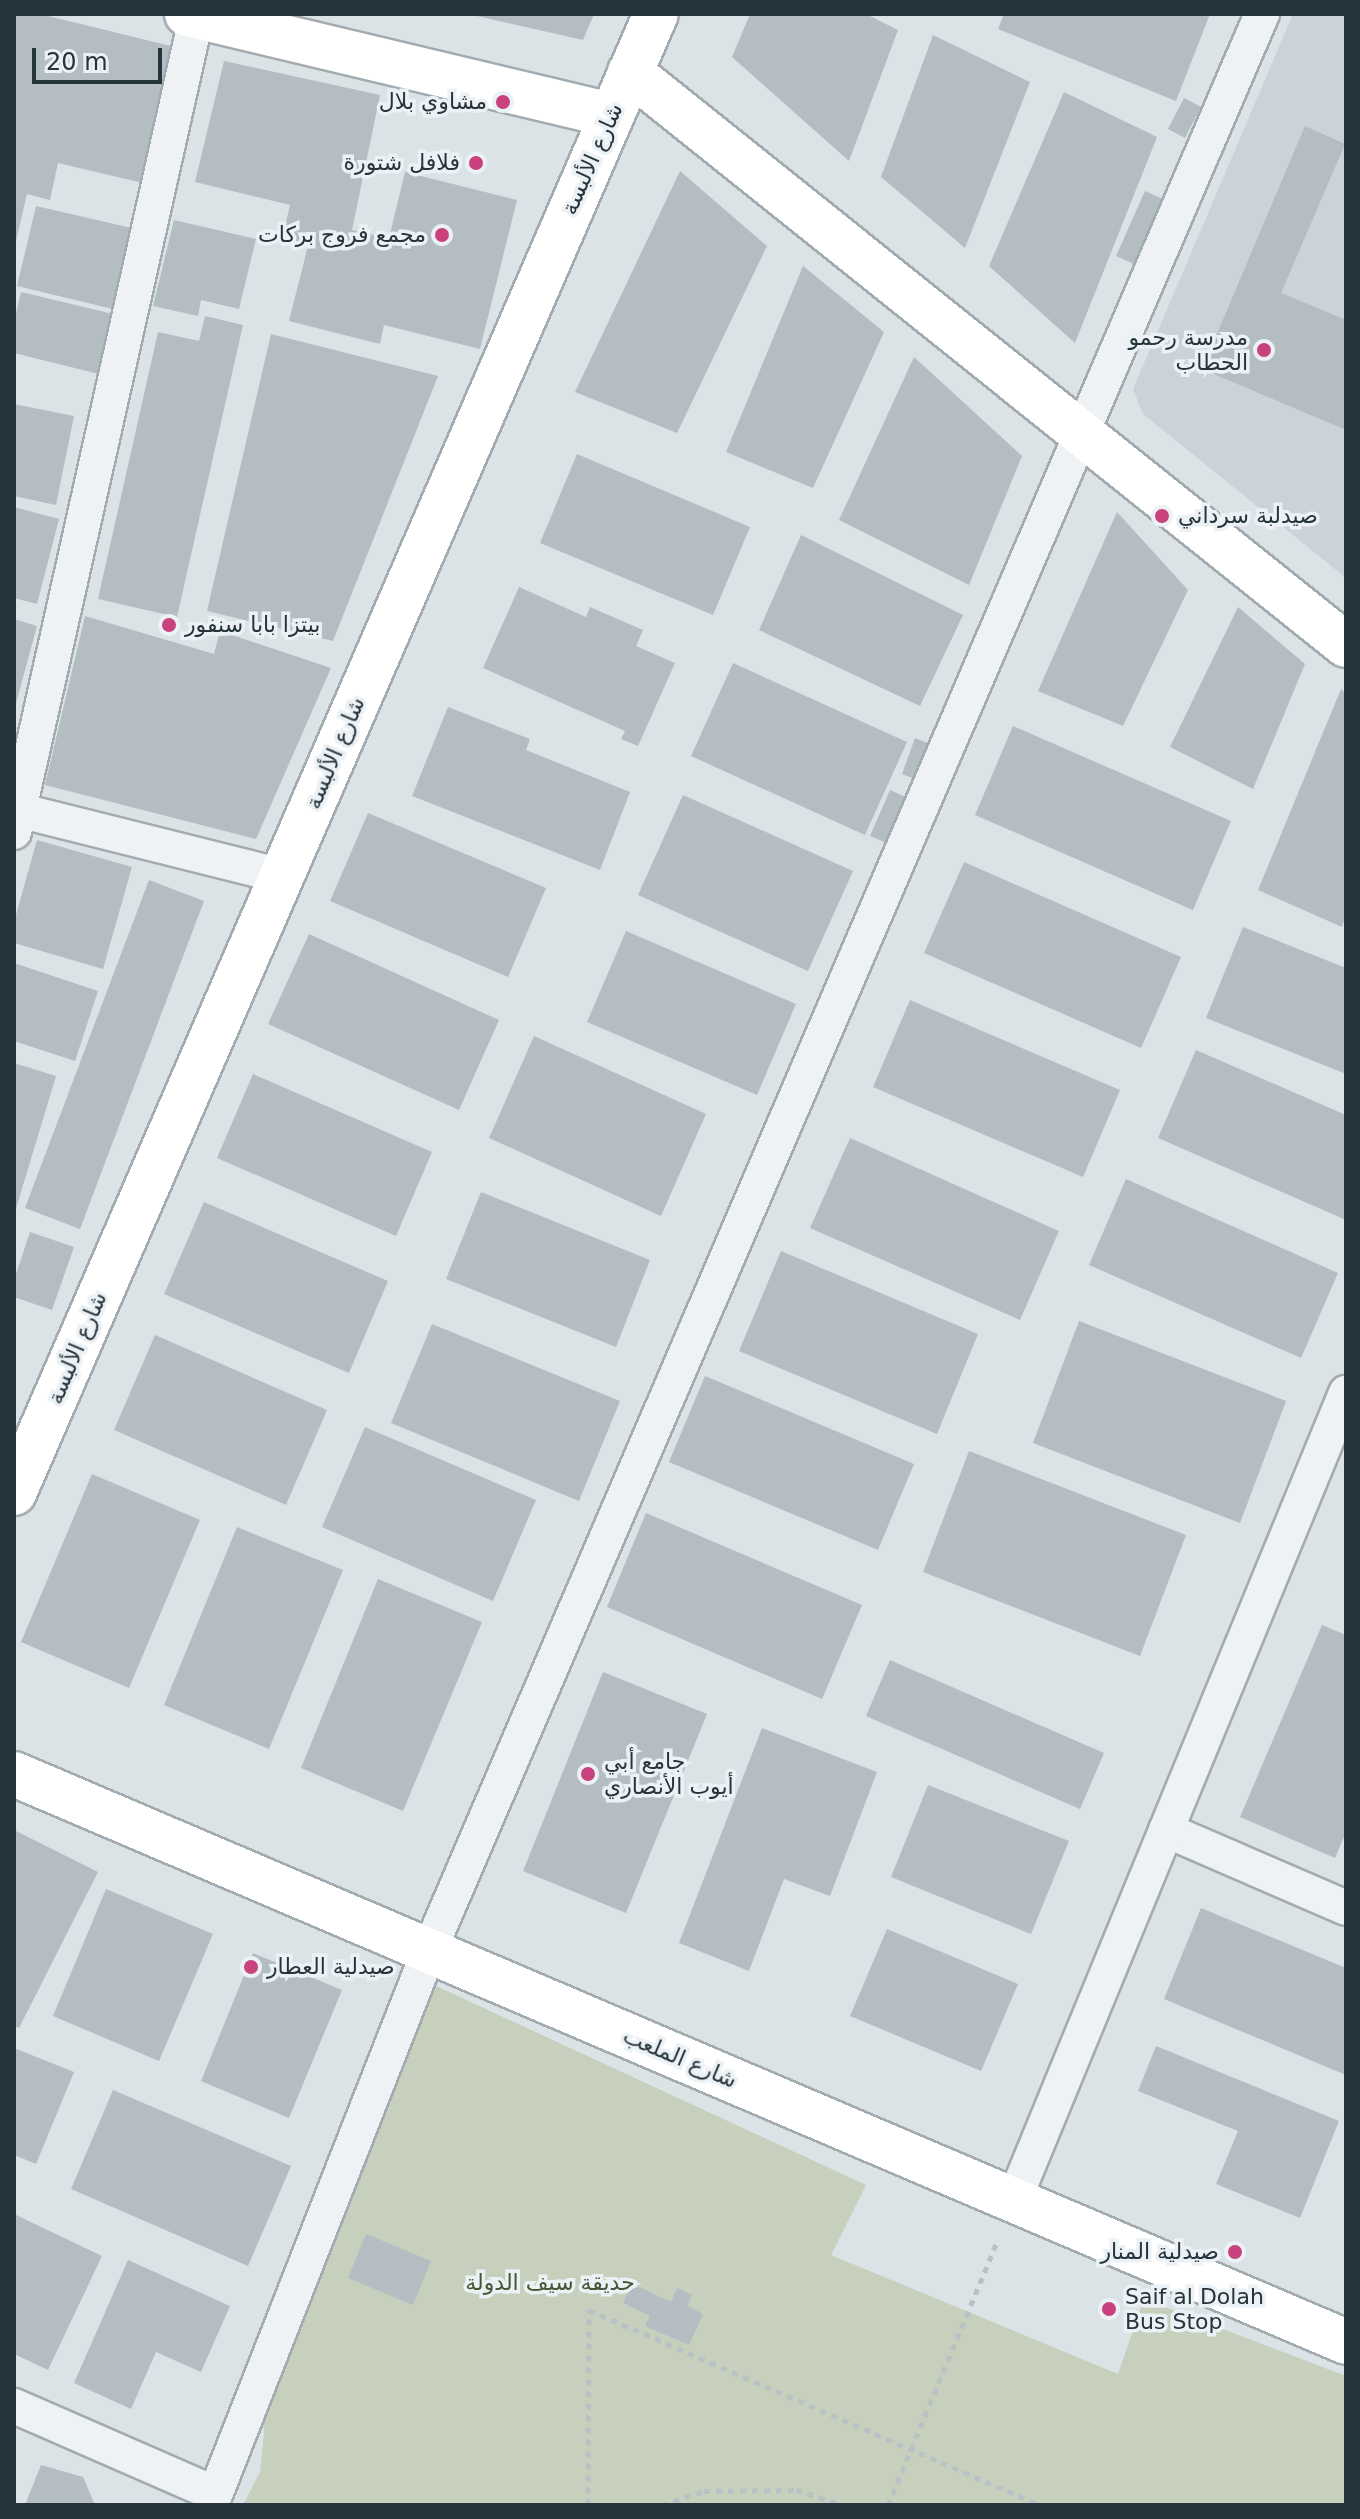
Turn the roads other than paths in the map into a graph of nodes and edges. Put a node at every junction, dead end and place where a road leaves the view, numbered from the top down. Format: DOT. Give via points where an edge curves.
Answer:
graph roads {
  1 [pos="656,14"];
  2 [pos="1262,14"];
  3 [pos="193,15"];
  4 [pos="630,72"];
  5 [pos="611,115"];
  6 [pos="1079,431"];
  7 [pos="1346,645"];
  8 [pos="16,817"];
  9 [pos="282,876"];
  10 [pos="1346,1393"];
  11 [pos="14,1493"];
  12 [pos="14,1774"];
  13 [pos="1166,1830"];
  14 [pos="1346,1908"];
  15 [pos="429,1951"];
  16 [pos="1014,2200"];
  17 [pos="1346,2342"];
  18 [pos="14,2406"];
  19 [pos="212,2499"];
  1 -- 4 [label="main road, شارع الألبسة"];
  2 -- 6 [label="street"];
  3 -- 5 [label="main road"];
  3 -- 8 [label="street"];
  4 -- 5 [label="main road, شارع الألبسة"];
  4 -- 6 [label="main road"];
  5 -- 9 [label="main road, شارع الألبسة"];
  6 -- 7 [label="main road"];
  6 -- 15 [label="street"];
  8 -- 9 [label="street"];
  9 -- 11 [label="main road, شارع الألبسة"];
  10 -- 13 [label="street"];
  12 -- 15 [label="main road, شارع الملعب"];
  13 -- 14 [label="street"];
  13 -- 16 [label="street"];
  15 -- 16 [label="main road, شارع الملعب"];
  15 -- 19 [label="street"];
  16 -- 17 [label="main road, شارع الملعب"];
  18 -- 19 [label="street"];
}
